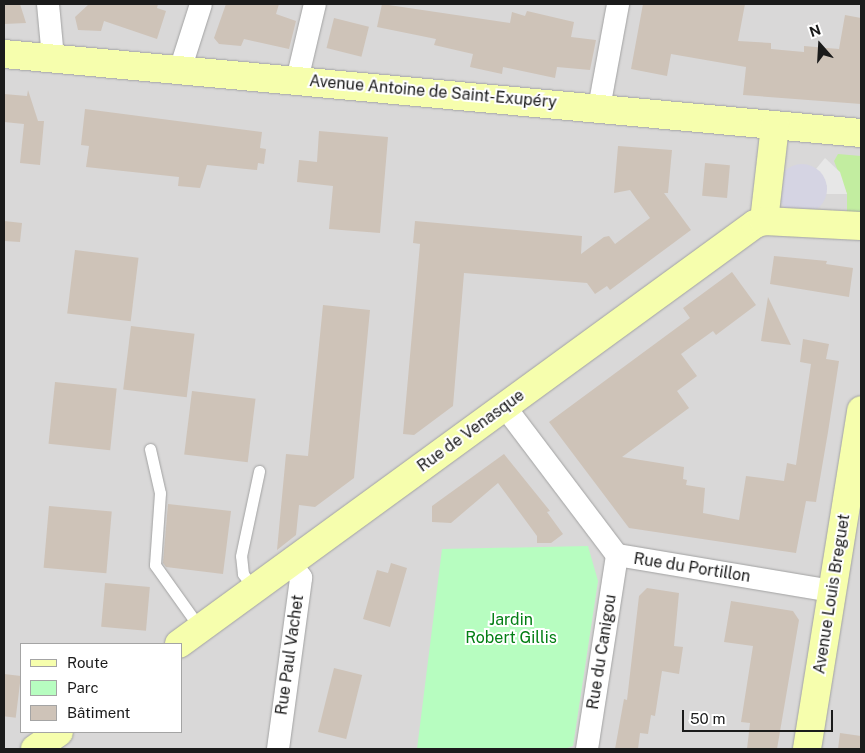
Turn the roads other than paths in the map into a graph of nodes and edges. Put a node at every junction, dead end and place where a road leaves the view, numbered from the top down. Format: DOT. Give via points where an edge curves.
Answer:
graph roads {
  1 [pos="48,4"];
  2 [pos="201,4"];
  3 [pos="315,4"];
  4 [pos="618,4"];
  5 [pos="4,54"];
  6 [pos="53,58"];
  7 [pos="180,70"];
  8 [pos="297,80"];
  9 [pos="599,108"];
  10 [pos="775,126"];
  11 [pos="861,133"];
  12 [pos="764,221"];
  13 [pos="861,226"];
  14 [pos="505,406"];
  15 [pos="861,410"];
  16 [pos="150,449"];
  17 [pos="259,471"];
  18 [pos="617,555"];
  19 [pos="291,563"];
  20 [pos="254,589"];
  21 [pos="832,591"];
  22 [pos="190,636"];
  23 [pos="58,733"];
  24 [pos="35,749"];
  25 [pos="278,749"];
  26 [pos="587,749"];
  27 [pos="807,749"];
  1 -- 6 [label="street"];
  2 -- 7 [label="street"];
  3 -- 8 [label="street"];
  4 -- 9 [label="street"];
  5 -- 6 [label="street, Avenue Antoine de Saint-Exupéry"];
  6 -- 7 [label="street, Avenue Antoine de Saint-Exupéry"];
  7 -- 8 [label="street, Avenue Antoine de Saint-Exupéry"];
  8 -- 9 [label="street, Avenue Antoine de Saint-Exupéry"];
  9 -- 10 [label="street, Avenue Antoine de Saint-Exupéry"];
  10 -- 11 [label="street, Avenue Antoine de Saint-Exupéry"];
  10 -- 12 [label="street"];
  12 -- 13 [label="street"];
  12 -- 14 [label="street, Rue de Venasque" via="749,228"];
  14 -- 18 [label="street, Rue du Portillon"];
  14 -- 19 [label="street, Rue de Venasque"];
  15 -- 21 [label="street, Avenue Louis Breguet"];
  16 -- 22 [label="lane" via="160,493 155,565"];
  17 -- 20 [label="lane" via="241,556 243,574"];
  18 -- 21 [label="street, Rue du Portillon"];
  18 -- 26 [label="street, Rue du Canigou"];
  19 -- 20 [label="street, Rue de Venasque"];
  19 -- 25 [label="street, Rue Paul Vachet" via="301,578"];
  20 -- 22 [label="street, Rue de Venasque"];
  21 -- 27 [label="street, Avenue Louis Breguet"];
  23 -- 24 [label="street"];
}
